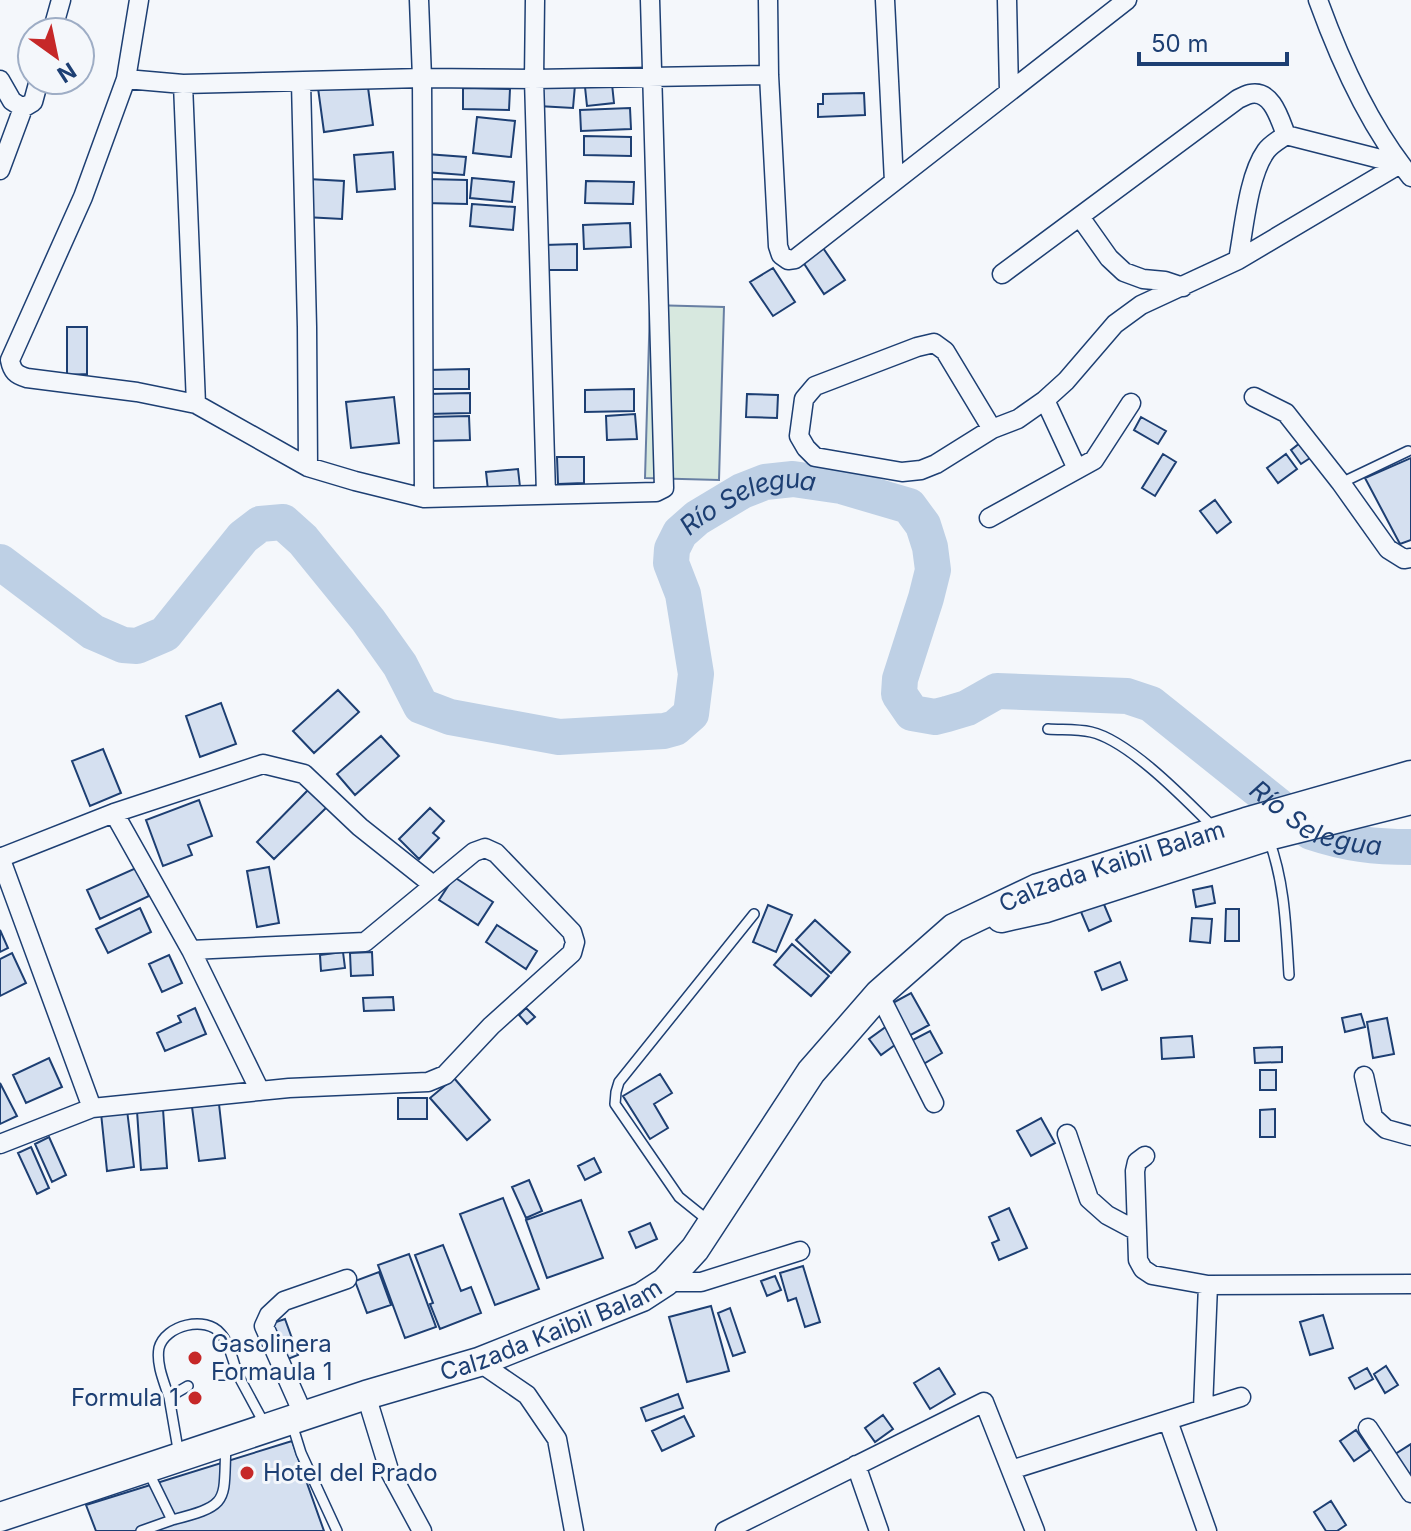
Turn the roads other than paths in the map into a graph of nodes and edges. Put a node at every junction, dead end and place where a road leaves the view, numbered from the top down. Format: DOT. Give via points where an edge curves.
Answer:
graph roads {
  1 [pos="139,0"];
  2 [pos="419,0"];
  3 [pos="535,0"];
  4 [pos="650,0"];
  5 [pos="768,0"];
  6 [pos="885,0"];
  7 [pos="1007,0"];
  8 [pos="1127,0"];
  9 [pos="1318,0"];
  10 [pos="769,75"];
  11 [pos="651,77"];
  12 [pos="422,78"];
  13 [pos="126,79"];
  14 [pos="534,79"];
  15 [pos="0,80"];
  16 [pos="301,82"];
  17 [pos="183,84"];
  18 [pos="1009,91"];
  19 [pos="35,96"];
  20 [pos="23,108"];
  21 [pos="1286,135"];
  22 [pos="0,170"];
  23 [pos="1406,170"];
  24 [pos="894,182"];
  25 [pos="1080,217"];
  26 [pos="1238,260"];
  27 [pos="1002,274"];
  28 [pos="1183,287"];
  29 [pos="1254,397"];
  30 [pos="1045,400"];
  31 [pos="1131,403"];
  32 [pos="196,404"];
  33 [pos="992,429"];
  34 [pos="1408,451"];
  35 [pos="308,467"];
  36 [pos="1077,469"];
  37 [pos="1341,483"];
  38 [pos="546,494"];
  39 [pos="424,498"];
  40 [pos="989,518"];
  41 [pos="1411,558"];
  42 [pos="1048,729"];
  43 [pos="1411,775"];
  44 [pos="1411,800"];
  45 [pos="1332,809"];
  46 [pos="114,813"];
  47 [pos="1262,832"];
  48 [pos="1212,833"];
  49 [pos="0,858"];
  50 [pos="433,885"];
  51 [pos="754,914"];
  52 [pos="954,928"];
  53 [pos="191,950"];
  54 [pos="1289,975"];
  55 [pos="879,994"];
  56 [pos="1364,1076"];
  57 [pos="260,1091"];
  58 [pos="934,1103"];
  59 [pos="92,1108"];
  60 [pos="1067,1134"];
  61 [pos="1411,1136"];
  62 [pos="0,1144"];
  63 [pos="1145,1156"];
  64 [pos="713,1224"];
  65 [pos="1137,1231"];
  66 [pos="800,1251"];
  67 [pos="347,1279"];
  68 [pos="665,1282"];
  69 [pos="1411,1284"];
  70 [pos="1208,1285"];
  71 [pos="479,1362"];
  72 [pos="217,1375"];
  73 [pos="238,1375"];
  74 [pos="188,1386"];
  75 [pos="366,1395"];
  76 [pos="169,1397"];
  77 [pos="1241,1397"];
  78 [pos="1203,1409"];
  79 [pos="287,1421"];
  80 [pos="1168,1421"];
  81 [pos="1368,1428"];
  82 [pos="226,1442"];
  83 [pos="179,1457"];
  84 [pos="856,1465"];
  85 [pos="146,1468"];
  86 [pos="1011,1470"];
  87 [pos="1411,1493"];
  88 [pos="0,1517"];
  89 [pos="172,1520"];
  90 [pos="141,1531"];
  91 [pos="337,1531"];
  92 [pos="422,1531"];
  93 [pos="574,1531"];
  94 [pos="725,1531"];
  95 [pos="879,1531"];
  96 [pos="1035,1531"];
  97 [pos="1207,1531"];
  1 -- 13 [label="street"];
  2 -- 12 [label="street"];
  3 -- 14 [label="street"];
  4 -- 11 [label="street"];
  5 -- 10 [label="street"];
  6 -- 24 [label="street"];
  7 -- 18 [label="street"];
  8 -- 18 [label="street"];
  9 -- 23 [label="street" via="1382,136"];
  10 -- 11 [label="street"];
  10 -- 24 [label="street" via="781,255 795,259"];
  11 -- 14 [label="street"];
  11 -- 38 [label="street" via="664,488"];
  12 -- 14 [label="street"];
  12 -- 16 [label="street"];
  12 -- 39 [label="street"];
  13 -- 17 [label="street"];
  13 -- 32 [label="street" via="83,197 10,360 11,369 27,378"];
  14 -- 38 [label="street"];
  15 -- 20 [label="street" via="12,101"];
  16 -- 17 [label="street"];
  16 -- 35 [label="street"];
  17 -- 32 [label="street"];
  18 -- 24 [label="street"];
  19 -- 20 [label="street"];
  20 -- 22 [label="street"];
  21 -- 23 [label="street"];
  21 -- 25 [label="street" via="1274,107 1252,93"];
  21 -- 26 [label="street" via="1264,153 1254,172"];
  23 -- 26 [label="street"];
  25 -- 27 [label="street"];
  25 -- 28 [label="street" via="1124,272"];
  26 -- 28 [label="street"];
  28 -- 30 [label="street" via="1141,305 1115,324"];
  29 -- 37 [label="street" via="1286,413"];
  30 -- 33 [label="street"];
  30 -- 36 [label="street"];
  31 -- 36 [label="street" via="1094,460"];
  32 -- 35 [label="street"];
  33 -- 33 [label="street" via="936,464 902,472 815,457 799,436 804,399 815,386 934,343 945,351"];
  34 -- 37 [label="lane"];
  35 -- 39 [label="street"];
  36 -- 40 [label="street"];
  37 -- 41 [label="street" via="1388,549"];
  38 -- 39 [label="street"];
  42 -- 48 [label="lane" via="1092,732 1116,742 1172,786 1208,822"];
  43 -- 45 [label="main road, Calzada Kaibil Balam"];
  44 -- 45 [label="main road, Calzada Kaibil Balam"];
  45 -- 47 [label="main road, Calzada Kaibil Balam"];
  46 -- 49 [label="street"];
  46 -- 50 [label="street" via="263,764 304,774"];
  46 -- 53 [label="street"];
  47 -- 48 [label="main road, Calzada Kaibil Balam"];
  47 -- 52 [label="main road, Calzada Kaibil Balam" via="1046,908"];
  47 -- 54 [label="lane" via="1277,861"];
  48 -- 52 [label="main road, Calzada Kaibil Balam" via="1038,888"];
  49 -- 59 [label="street"];
  50 -- 53 [label="street" via="365,942"];
  50 -- 57 [label="street" via="474,852 485,848 496,853 572,932 572,953 445,1075 428,1082"];
  51 -- 64 [label="lane" via="616,1092 615,1104 679,1197"];
  52 -- 55 [label="main road, Calzada Kaibil Balam"];
  53 -- 57 [label="street"];
  55 -- 58 [label="street"];
  55 -- 64 [label="main road, Calzada Kaibil Balam" via="811,1072"];
  56 -- 61 [label="street" via="1373,1117 1386,1129"];
  57 -- 59 [label="street"];
  59 -- 62 [label="street"];
  60 -- 65 [label="street" via="1089,1199"];
  63 -- 65 [label="street" via="1135,1171"];
  64 -- 68 [label="main road, Calzada Kaibil Balam"];
  65 -- 70 [label="street" via="1143,1269"];
  66 -- 68 [label="street" via="701,1282"];
  67 -- 79 [label="street" via="284,1301 264,1326"];
  68 -- 71 [label="main road, Calzada Kaibil Balam" via="642,1297"];
  69 -- 70 [label="street"];
  70 -- 78 [label="street"];
  71 -- 75 [label="main road, Calzada Kaibil Balam"];
  71 -- 93 [label="street" via="527,1395 557,1439"];
  72 -- 73 [label="lane"];
  73 -- 76 [label="lane" via="223,1335 213,1326 202,1322 173,1330 163,1337 159,1350"];
  73 -- 79 [label="lane"];
  74 -- 76 [label="lane"];
  75 -- 79 [label="main road, Calzada Kaibil Balam"];
  75 -- 92 [label="street" via="389,1470"];
  76 -- 83 [label="lane"];
  77 -- 78 [label="street"];
  78 -- 80 [label="street"];
  79 -- 82 [label="main road, Calzada Kaibil Balam"];
  79 -- 91 [label="lane"];
  80 -- 86 [label="street"];
  80 -- 97 [label="street"];
  81 -- 87 [label="street"];
  82 -- 83 [label="main road, Calzada Kaibil Balam"];
  82 -- 89 [label="lane" via="220,1500 213,1508"];
  83 -- 85 [label="main road, Calzada Kaibil Balam"];
  84 -- 86 [label="street" via="984,1402"];
  84 -- 94 [label="street"];
  84 -- 95 [label="street"];
  85 -- 88 [label="main road, Calzada Kaibil Balam"];
  85 -- 89 [label="lane"];
  86 -- 96 [label="street"];
  89 -- 90 [label="lane"];
}
